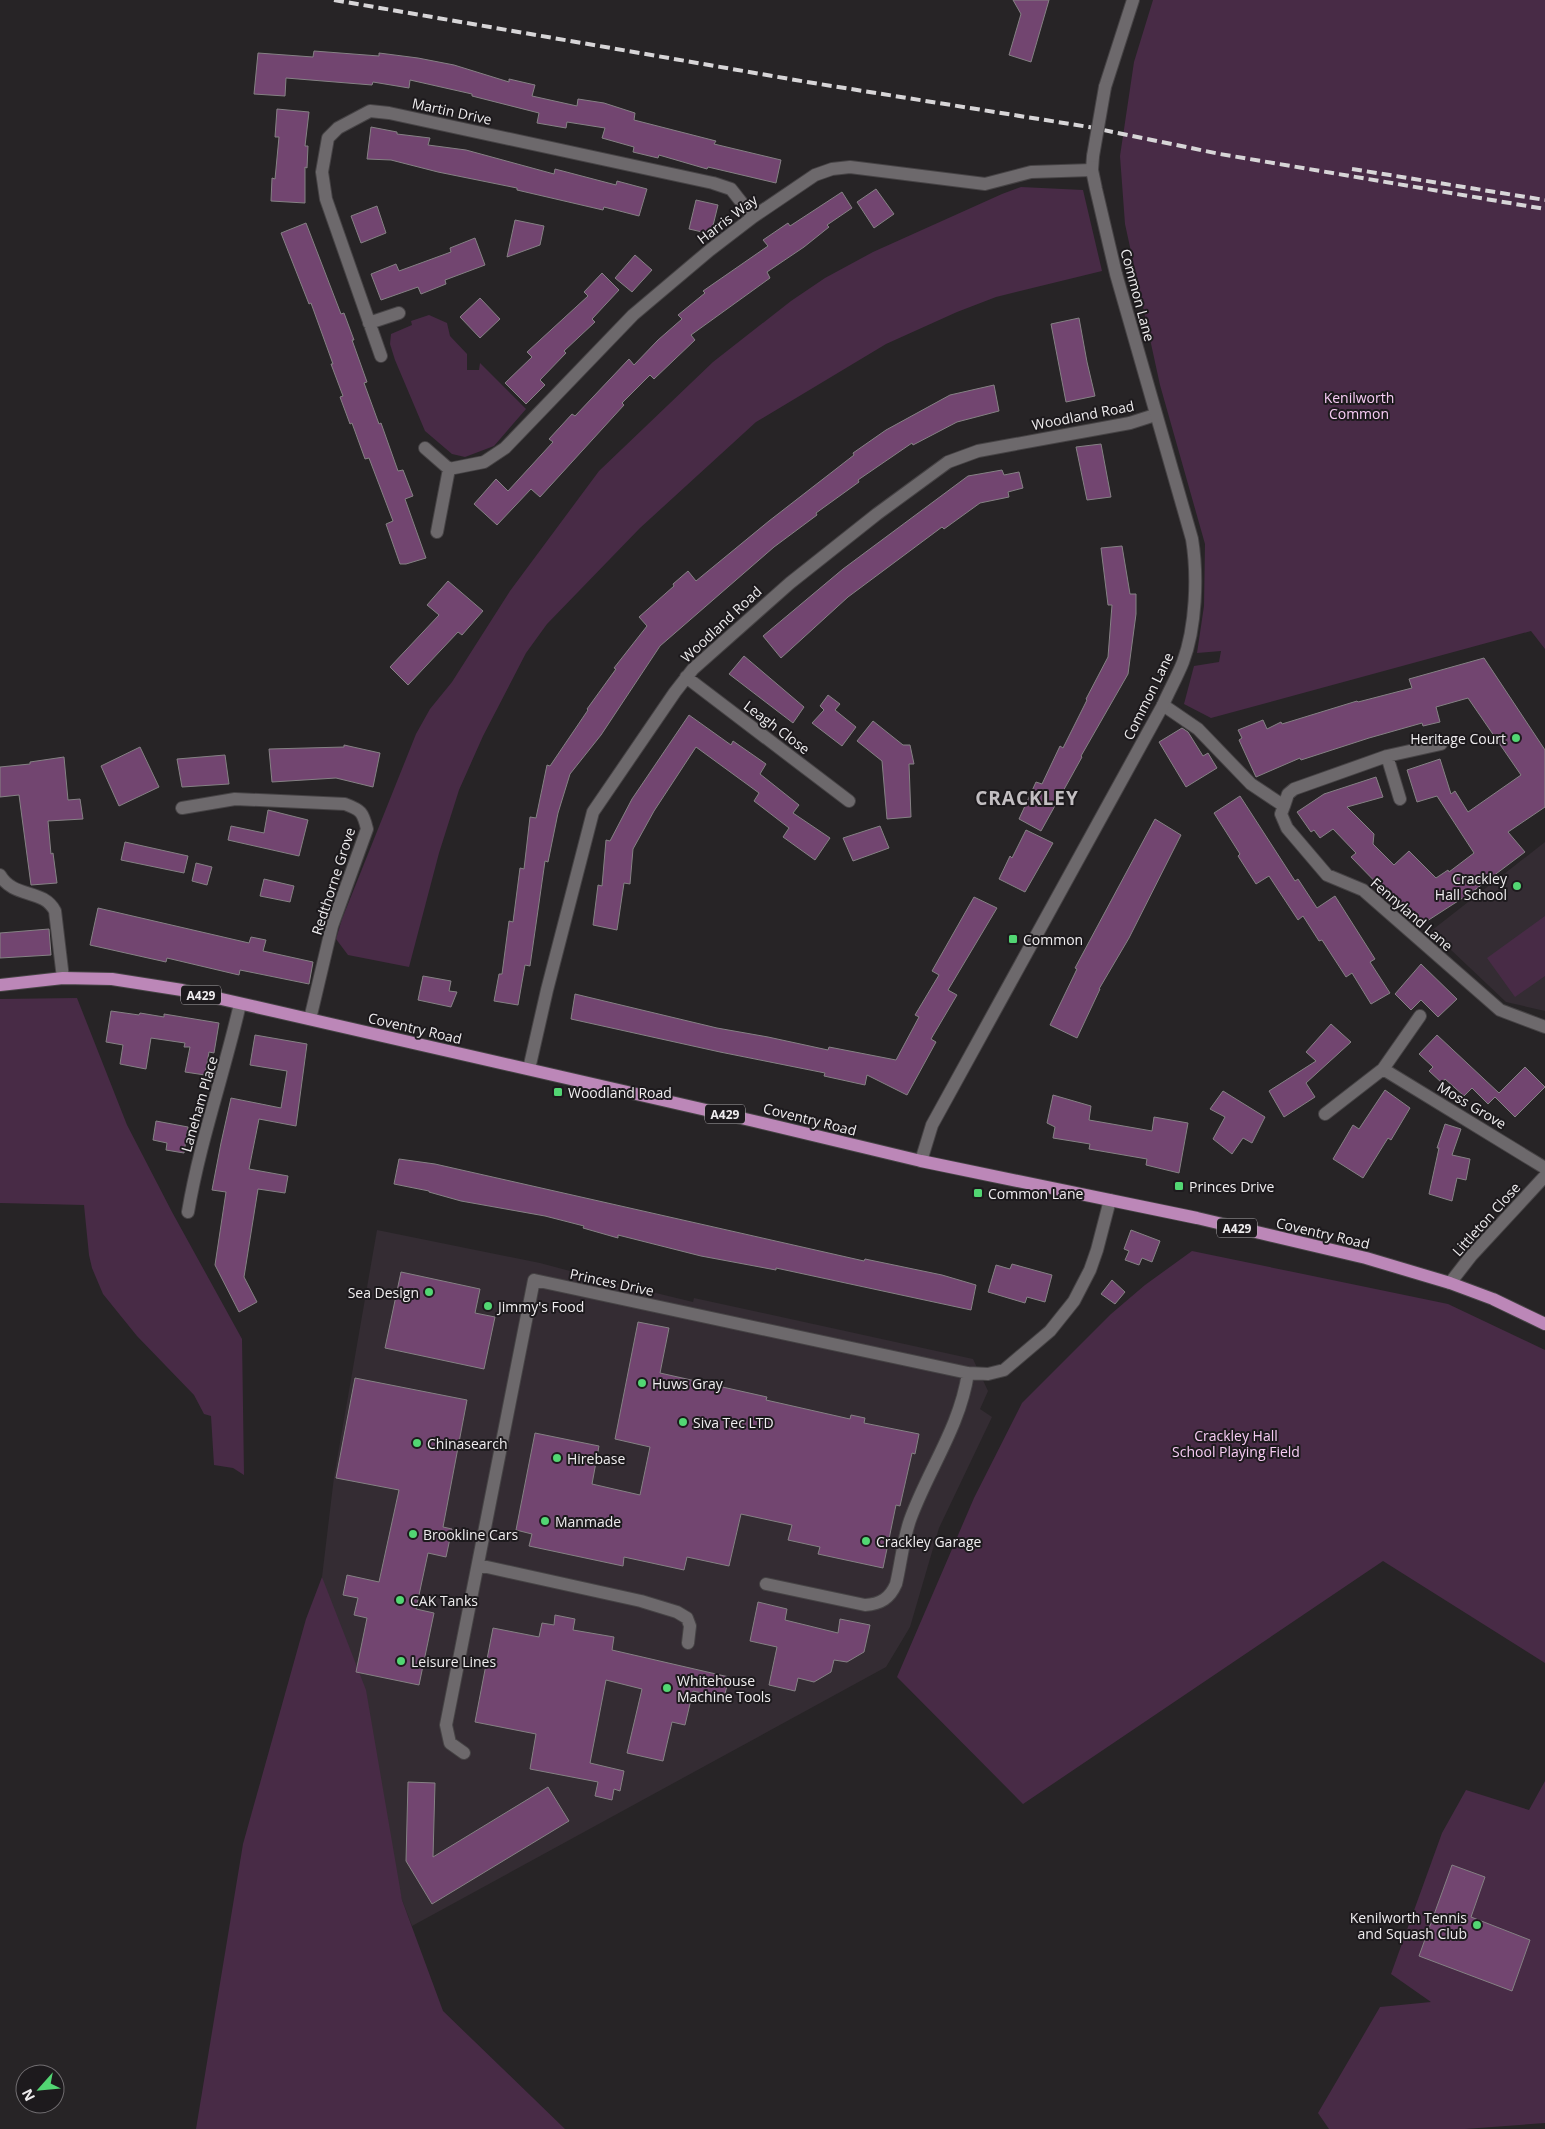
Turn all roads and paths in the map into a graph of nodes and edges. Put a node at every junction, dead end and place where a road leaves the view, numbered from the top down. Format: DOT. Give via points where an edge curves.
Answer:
graph roads {
  1 [pos="1133,0"];
  2 [pos="1092,170"];
  3 [pos="753,217"];
  4 [pos="399,313"];
  5 [pos="369,323"];
  6 [pos="381,356"];
  7 [pos="1155,415"];
  8 [pos="425,448"];
  9 [pos="449,470"];
  10 [pos="437,532"];
  11 [pos="686,677"];
  12 [pos="1163,705"];
  13 [pos="1441,744"];
  14 [pos="1387,756"];
  15 [pos="1400,799"];
  16 [pos="849,801"];
  17 [pos="1284,806"];
  18 [pos="182,808"];
  19 [pos="0,874"];
  20 [pos="62,978"];
  21 [pos="0,985"];
  22 [pos="240,1004"];
  23 [pos="1420,1016"];
  24 [pos="310,1020"];
  25 [pos="1545,1027"];
  26 [pos="1383,1069"];
  27 [pos="529,1070"];
  28 [pos="1325,1114"];
  29 [pos="920,1161"];
  30 [pos="1545,1168"];
  31 [pos="1545,1176"];
  32 [pos="1110,1200"];
  33 [pos="188,1212"];
  34 [pos="1450,1283"];
  35 [pos="1545,1324"];
  36 [pos="968,1373"];
  37 [pos="478,1565"];
  38 [pos="766,1584"];
  39 [pos="688,1643"];
  40 [pos="464,1753"];
  1 -- 2 [label="street, Common Lane, bridge" via="1105,87"];
  2 -- 3 [label="street, Harris Way" via="1030,172 985,184 850,167 832,169 816,175"];
  2 -- 7 [label="street, Common Lane" via="1111,254"];
  3 -- 5 [label="street, Martin Drive" via="731,189 713,183 370,110 338,128 328,138 322,172 326,199"];
  3 -- 9 [label="street, Harris Way" via="633,315 504,448 484,462"];
  4 -- 5 [label="street"];
  5 -- 6 [label="street, Martin Drive"];
  7 -- 11 [label="street, Woodland Road" via="1130,423 978,451 948,462 790,582"];
  7 -- 12 [label="street, Common Lane" via="1192,538 1197,575 1183,662"];
  8 -- 9 [label="street"];
  9 -- 10 [label="street"];
  11 -- 16 [label="street, Leagh Close"];
  11 -- 27 [label="street, Woodland Road" via="593,812"];
  12 -- 17 [label="street" via="1198,729 1251,784"];
  12 -- 29 [label="street, Common Lane" via="932,1126"];
  13 -- 14 [label="street"];
  14 -- 15 [label="street"];
  14 -- 17 [label="street" via="1294,789 1288,794"];
  17 -- 25 [label="street, Fennyland Lane" via="1281,814 1287,828 1328,875 1363,890 1500,1010"];
  18 -- 24 [label="street, Redthorne Grove" via="235,799 345,804 359,810 364,818 367,829 332,926"];
  19 -- 20 [label="street" via="17,890 41,896 51,904 55,911"];
  20 -- 21 [label="main road, Coventry Road / A429"];
  20 -- 22 [label="main road, Coventry Road / A429" via="142,983"];
  22 -- 24 [label="main road, Coventry Road / A429"];
  22 -- 33 [label="street, Laneham Place" via="225,1068 208,1119"];
  23 -- 26 [label="street"];
  24 -- 27 [label="main road, Coventry Road / A429"];
  26 -- 28 [label="street"];
  26 -- 30 [label="street, Moss Grove"];
  27 -- 29 [label="main road, Coventry Road / A429"];
  29 -- 32 [label="main road, Coventry Road / A429"];
  31 -- 34 [label="street, Littleton Close"];
  32 -- 34 [label="main road, Coventry Road / A429" via="1366,1258"];
  32 -- 36 [label="street, Princes Drive" via="1090,1270 1074,1301 1050,1331 1004,1370 988,1374"];
  34 -- 35 [label="main road, Coventry Road / A429"];
  36 -- 37 [label="street, Princes Drive" via="534,1280"];
  36 -- 38 [label="street" via="955,1422 910,1521 892,1593 875,1604 865,1605"];
  37 -- 39 [label="street" via="677,1612 687,1618 690,1626"];
  37 -- 40 [label="street, Princes Drive" via="446,1725 450,1743"];
}
